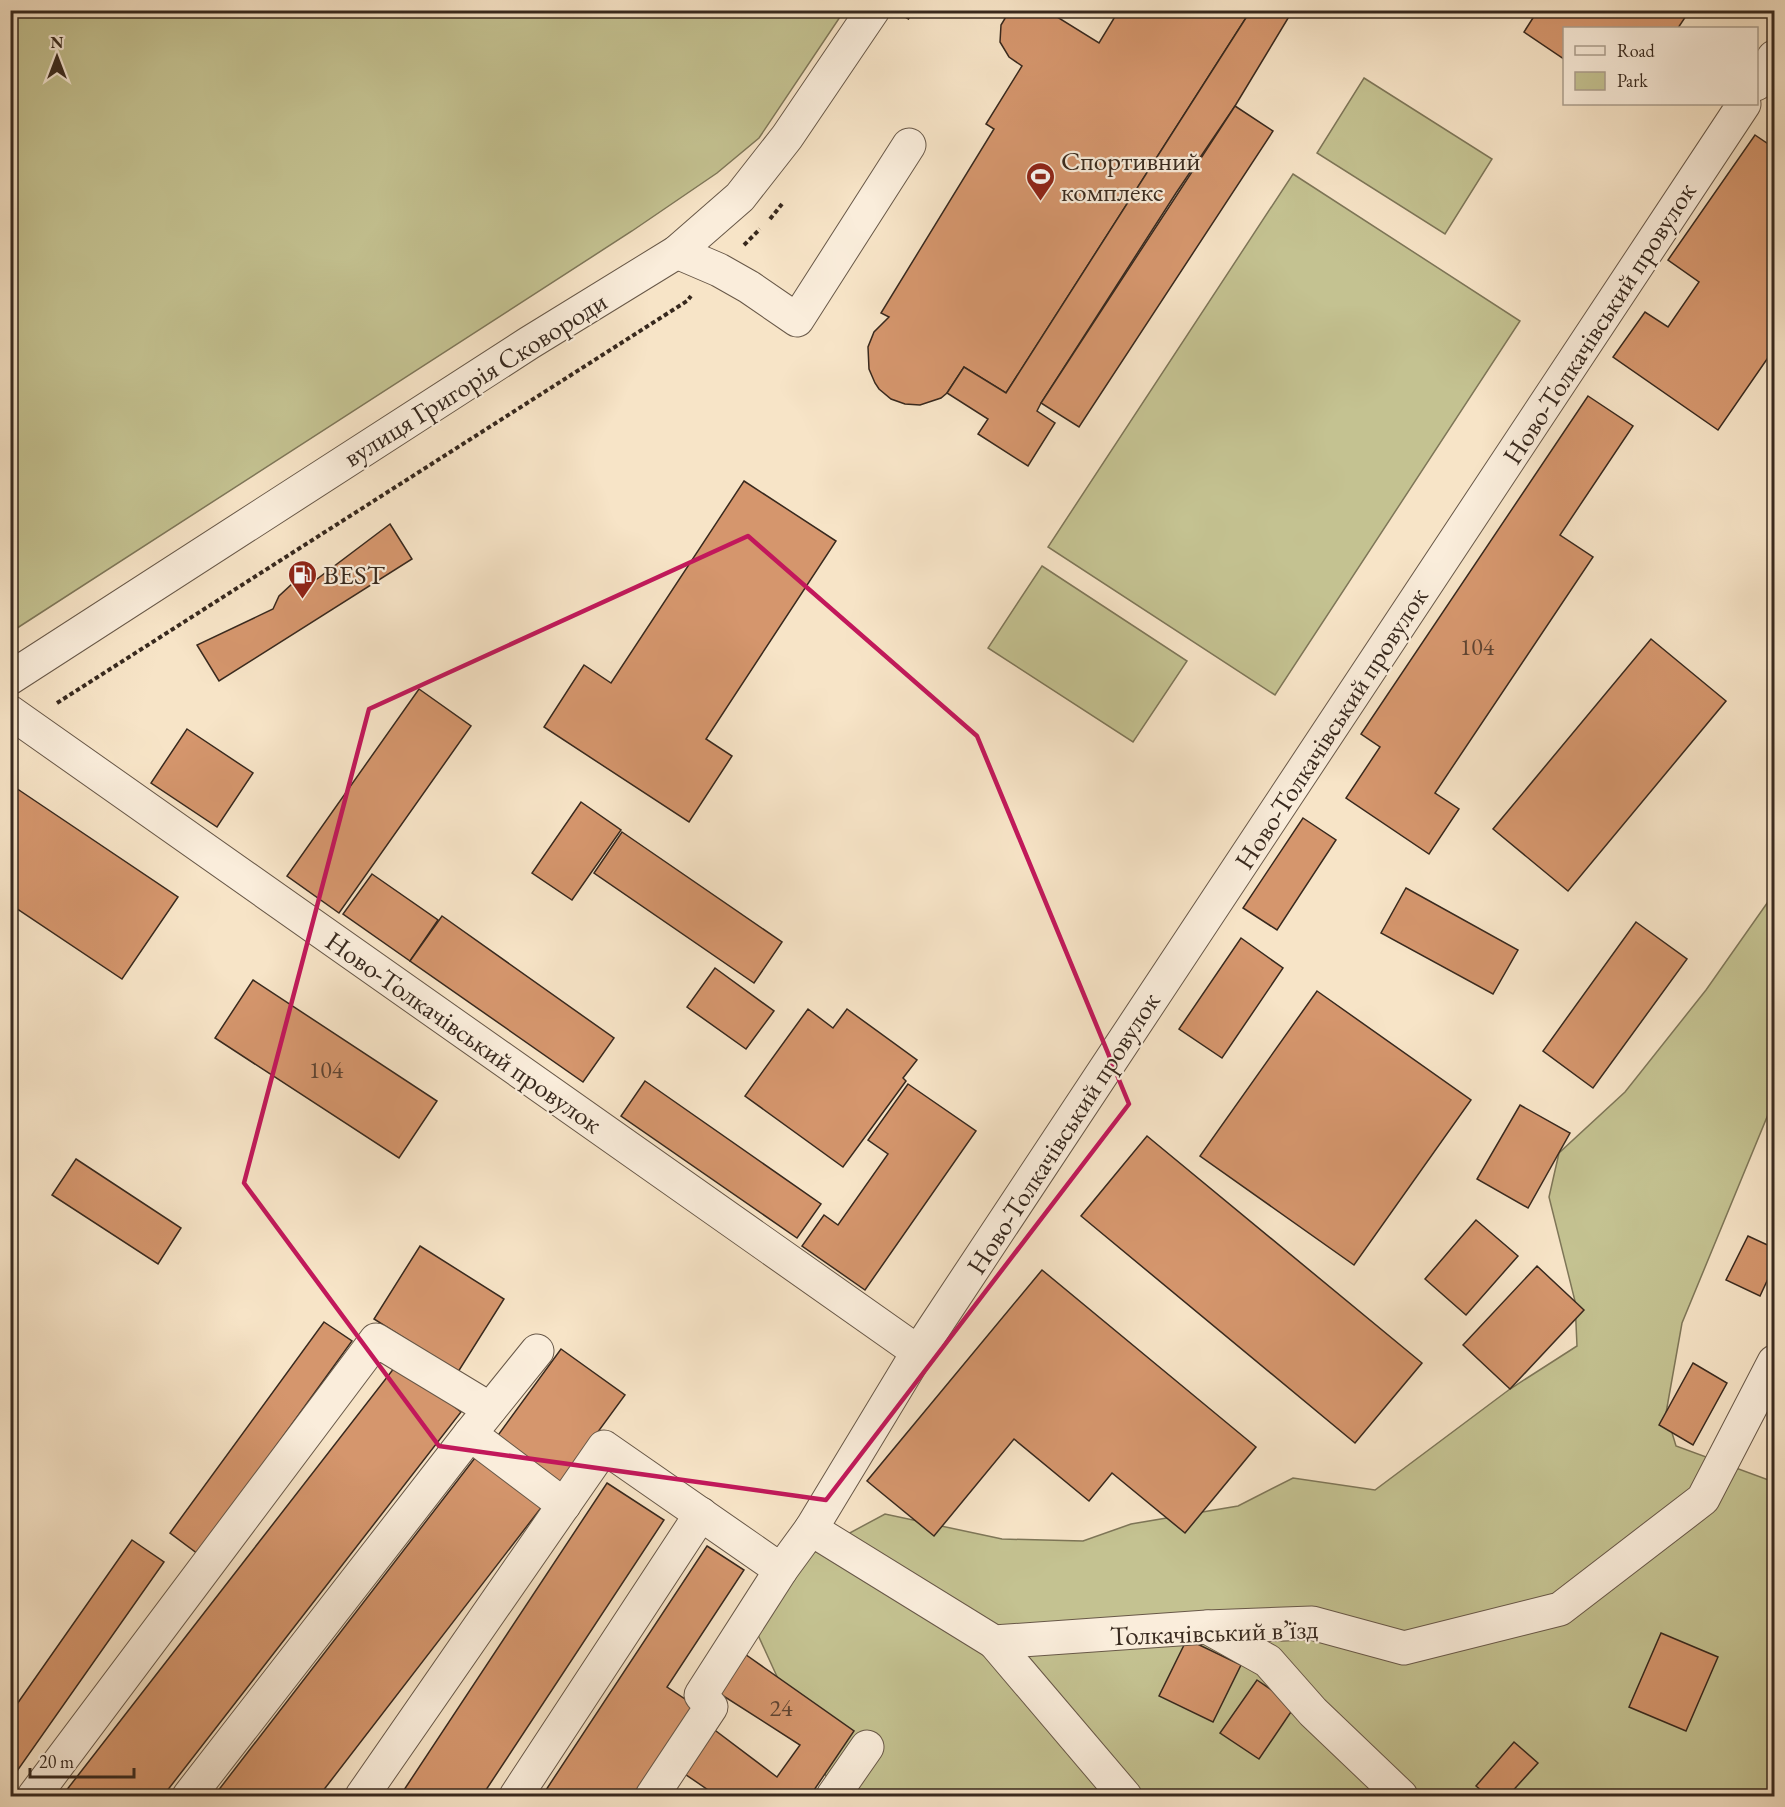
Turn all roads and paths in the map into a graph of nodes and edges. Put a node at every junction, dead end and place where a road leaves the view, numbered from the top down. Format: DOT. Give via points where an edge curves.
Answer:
graph roads {
  1 [pos="873,10"];
  2 [pos="1774,57"];
  3 [pos="1758,81"];
  4 [pos="1743,105"];
  5 [pos="909,145"];
  6 [pos="676,252"];
  7 [pos="10,678"];
  8 [pos="10,712"];
  9 [pos="537,1351"];
  10 [pos="918,1352"];
  11 [pos="1774,1362"];
  12 [pos="480,1422"];
  13 [pos="564,1504"];
  14 [pos="701,1514"];
  15 [pos="811,1529"];
  16 [pos="781,1570"];
  17 [pos="1208,1627"];
  18 [pos="994,1642"];
  19 [pos="867,1747"];
  20 [pos="34,1797"];
  21 [pos="189,1797"];
  22 [pos="362,1797"];
  23 [pos="516,1797"];
  24 [pos="652,1797"];
  25 [pos="833,1797"];
  26 [pos="1125,1797"];
  27 [pos="1401,1797"];
  1 -- 6 [label="street, вулиця Григорія Сковороди" via="787,137 740,197"];
  2 -- 3 [label="street"];
  4 -- 10 [label="street, Ново-Толкачівський провулок"];
  5 -- 6 [label="street" via="797,320 729,275"];
  6 -- 7 [label="street, вулиця Григорія Сковороди"];
  8 -- 10 [label="street, Ново-Толкачівський провулок"];
  9 -- 12 [label="street"];
  10 -- 15 [label="street, Ново-Толкачівський провулок"];
  11 -- 17 [label="street, Толкачівський в’їзд" via="1703,1499 1560,1610 1404,1648 1312,1623"];
  12 -- 13 [label="street"];
  12 -- 20 [label="street" via="376,1340"];
  12 -- 21 [label="street"];
  13 -- 14 [label="street" via="604,1447"];
  13 -- 22 [label="street"];
  14 -- 16 [label="street"];
  14 -- 23 [label="street"];
  15 -- 16 [label="street, Ново-Толкачівський провулок"];
  15 -- 18 [label="street"];
  16 -- 24 [label="street, Ново-Толкачівський провулок" via="701,1695 711,1707"];
  17 -- 18 [label="street, Толкачівський в’їзд"];
  17 -- 27 [label="street" via="1268,1661 1313,1712"];
  18 -- 26 [label="street"];
  19 -- 25 [label="street"];
}
